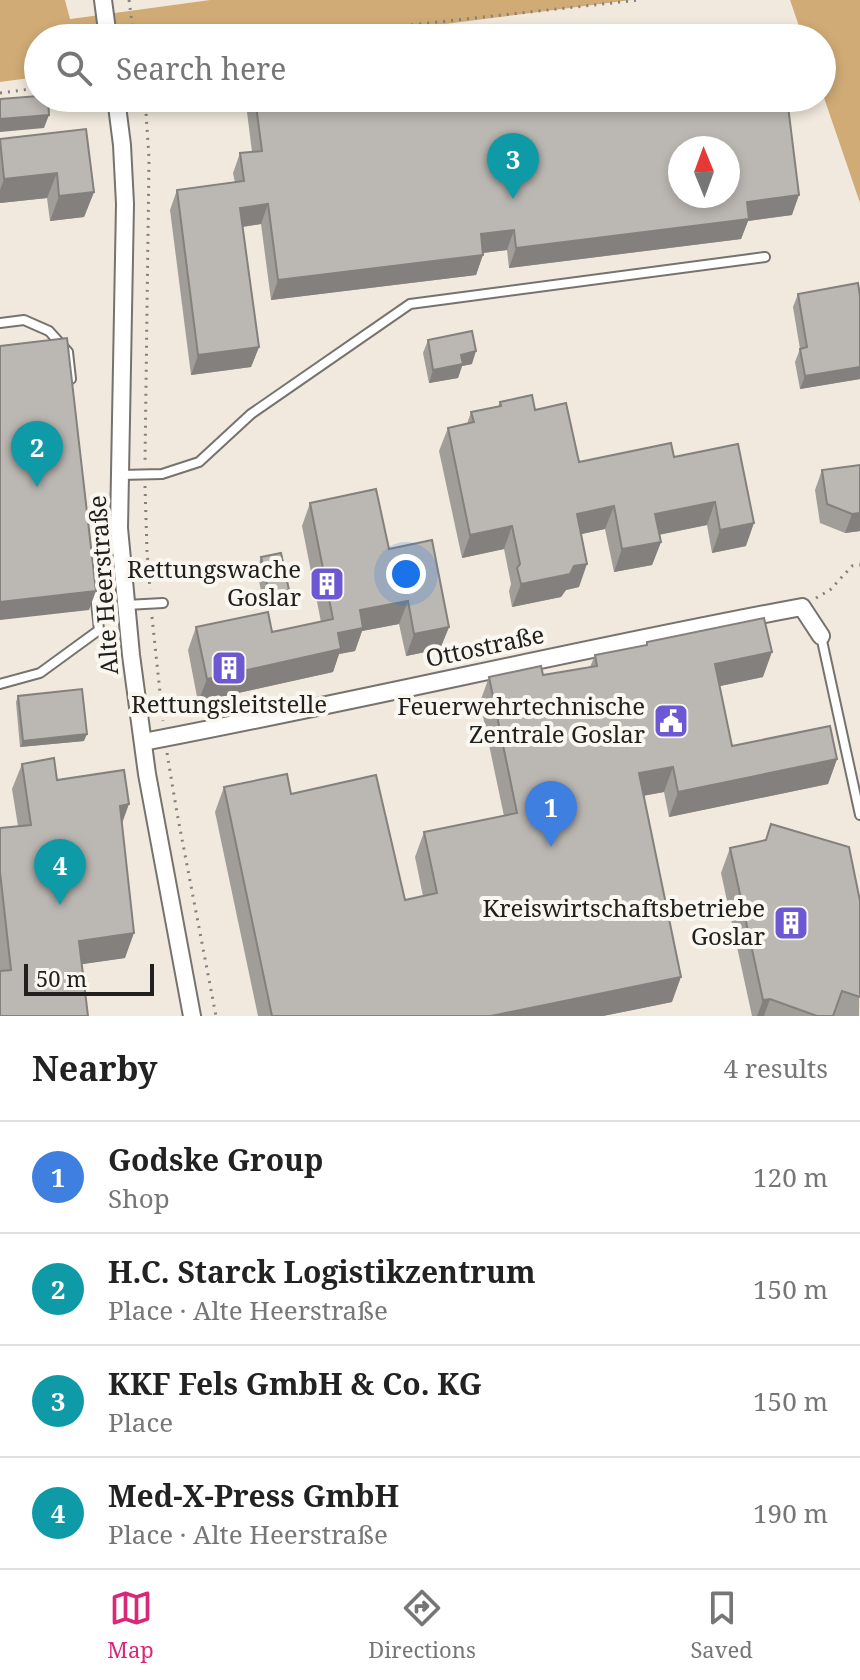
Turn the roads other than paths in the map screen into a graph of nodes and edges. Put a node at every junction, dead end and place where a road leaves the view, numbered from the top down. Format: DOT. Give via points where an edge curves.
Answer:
graph roads {
  1 [pos="103,0"];
  2 [pos="106,24"];
  3 [pos="118,112"];
  4 [pos="765,257"];
  5 [pos="0,323"];
  6 [pos="72,383"];
  7 [pos="120,475"];
  8 [pos="92,568"];
  9 [pos="163,603"];
  10 [pos="126,605"];
  11 [pos="821,636"];
  12 [pos="0,684"];
  13 [pos="143,742"];
  14 [pos="860,815"];
  15 [pos="192,1016"];
  1 -- 2 [label="street"];
  3 -- 7 [label="street, Alte Heerstraße" via="125,204"];
  4 -- 7 [label="lane" via="410,304 251,414 199,462 162,474"];
  5 -- 6 [label="lane" via="24,320 49,331 68,352"];
  7 -- 10 [label="street, Alte Heerstraße"];
  8 -- 12 [label="lane" via="99,630 40,673"];
  9 -- 10 [label="lane"];
  10 -- 13 [label="street, Alte Heerstraße"];
  11 -- 13 [label="street, Ottostraße" via="802,607"];
  11 -- 14 [label="lane"];
  13 -- 15 [label="street, Alte Heerstraße"];
}
